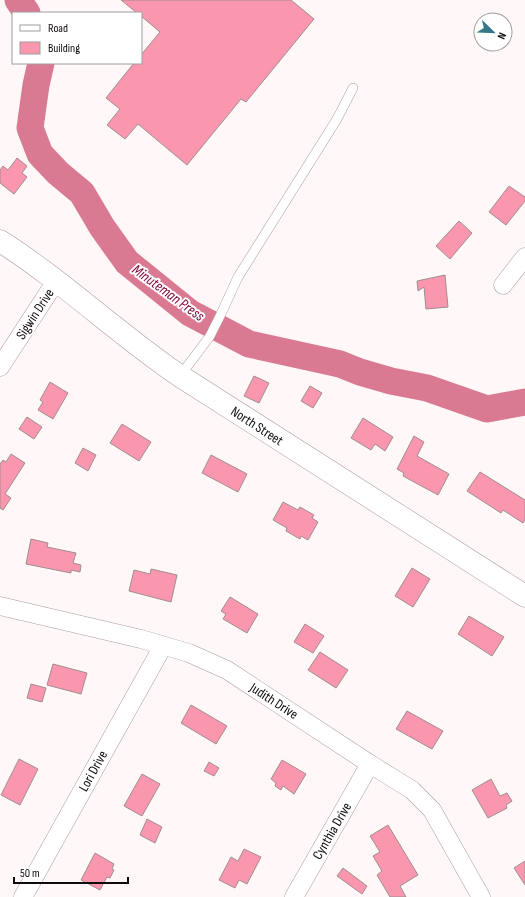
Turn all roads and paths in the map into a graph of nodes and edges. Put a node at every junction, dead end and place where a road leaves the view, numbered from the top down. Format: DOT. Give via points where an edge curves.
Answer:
graph roads {
  1 [pos="353,88"];
  2 [pos="0,241"];
  3 [pos="525,257"];
  4 [pos="56,281"];
  5 [pos="503,285"];
  6 [pos="0,367"];
  7 [pos="180,376"];
  8 [pos="525,596"];
  9 [pos="0,606"];
  10 [pos="163,646"];
  11 [pos="370,764"];
  12 [pos="23,897"];
  13 [pos="294,897"];
  14 [pos="481,897"];
  1 -- 7 [label="lane" via="338,119 238,277 210,336"];
  2 -- 4 [label="main road, North Street"];
  3 -- 5 [label="street"];
  4 -- 6 [label="street, Sigwin Drive"];
  4 -- 7 [label="main road, North Street"];
  7 -- 8 [label="main road, North Street"];
  9 -- 10 [label="street, Judith Drive"];
  10 -- 11 [label="street, Judith Drive" via="189,653 227,670"];
  10 -- 12 [label="street, Lori Drive"];
  11 -- 13 [label="street, Cynthia Drive"];
  11 -- 14 [label="street, Judith Drive" via="412,790 432,810"];
}
